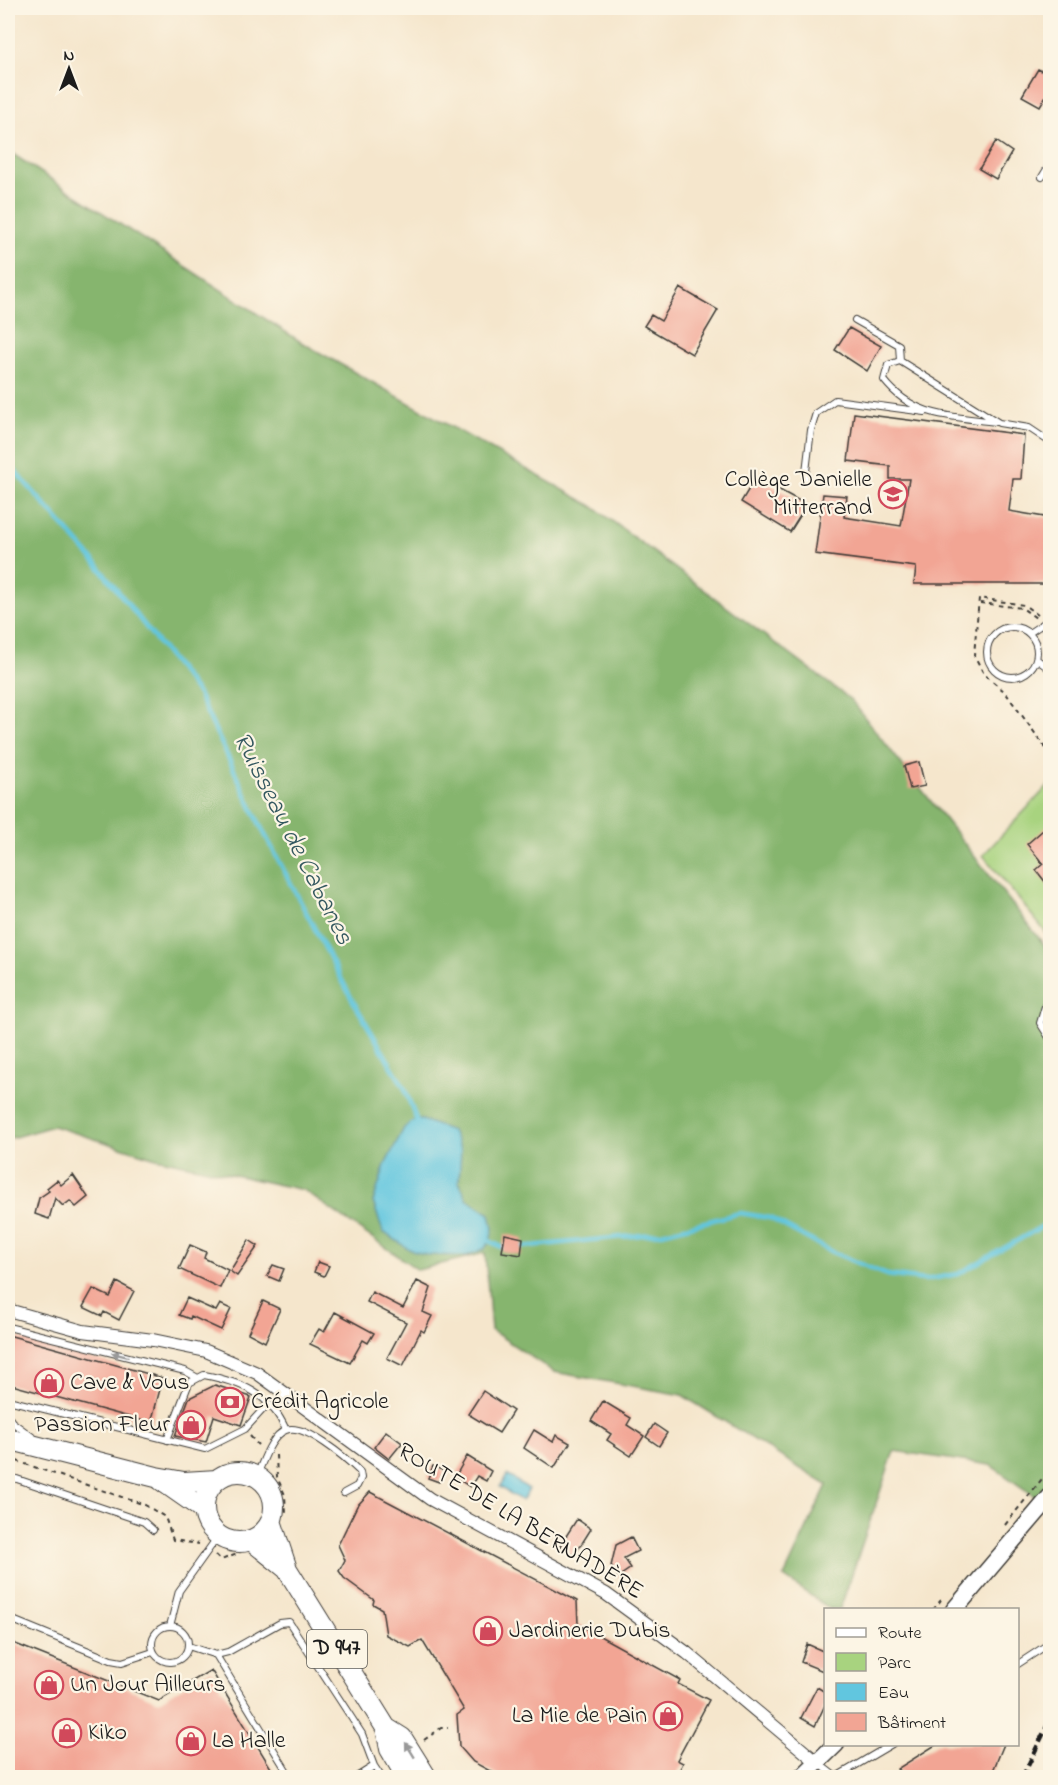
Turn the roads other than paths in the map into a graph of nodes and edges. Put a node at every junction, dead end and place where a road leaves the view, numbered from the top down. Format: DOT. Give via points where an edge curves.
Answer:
graph roads {
  1 [pos="1050,164"];
  2 [pos="1042,177"];
  3 [pos="855,320"];
  4 [pos="900,362"];
  5 [pos="925,412"];
  6 [pos="999,423"];
  7 [pos="1050,442"];
  8 [pos="805,480"];
  9 [pos="1046,622"];
  10 [pos="1029,633"];
  11 [pos="1036,659"];
  12 [pos="1050,669"];
  13 [pos="1050,990"];
  14 [pos="1050,1039"];
  15 [pos="8,1310"];
  16 [pos="8,1327"];
  17 [pos="196,1377"];
  18 [pos="8,1400"];
  19 [pos="267,1405"];
  20 [pos="8,1416"];
  21 [pos="286,1430"];
  22 [pos="8,1439"];
  23 [pos="168,1440"];
  24 [pos="51,1449"];
  25 [pos="8,1476"];
  26 [pos="256,1476"];
  27 [pos="156,1477"];
  28 [pos="217,1480"];
  29 [pos="344,1492"];
  30 [pos="1050,1497"];
  31 [pos="204,1510"];
  32 [pos="278,1519"];
  33 [pos="153,1530"];
  34 [pos="215,1542"];
  35 [pos="249,1547"];
  36 [pos="287,1569"];
  37 [pos="956,1608"];
  38 [pos="8,1618"];
  39 [pos="170,1626"];
  40 [pos="1050,1643"];
  41 [pos="188,1646"];
  42 [pos="153,1652"];
  43 [pos="216,1655"];
  44 [pos="1019,1663"];
  45 [pos="386,1728"];
  46 [pos="834,1746"];
  47 [pos="889,1746"];
  48 [pos="818,1763"];
  49 [pos="374,1766"];
  50 [pos="291,1778"];
  51 [pos="355,1778"];
  52 [pos="382,1778"];
  53 [pos="407,1778"];
  54 [pos="427,1778"];
  55 [pos="801,1778"];
  1 -- 2 [label="lane"];
  3 -- 4 [label="lane" via="899,345"];
  4 -- 5 [label="lane" via="888,365 884,380 895,394"];
  4 -- 6 [label="lane"];
  5 -- 6 [label="lane"];
  5 -- 8 [label="lane" via="835,400 816,413"];
  6 -- 7 [label="lane" via="1029,428"];
  9 -- 10 [label="lane"];
  10 -- 11 [label="lane"];
  10 -- 11 [label="lane" via="1014,627 999,630 988,643 988,660 993,668 1008,676 1025,673"];
  11 -- 12 [label="lane"];
  13 -- 14 [label="lane" via="1040,1023"];
  15 -- 48 [label="street, ROUTE DE LA BERNADÈRE" via="82,1331 206,1351 257,1373 430,1499 606,1594 687,1653"];
  17 -- 16 [label="lane, one-way"];
  17 -- 19 [label="lane" via="222,1378 255,1390"];
  17 -- 23 [label="lane" via="189,1383"];
  18 -- 23 [label="lane"];
  19 -- 21 [label="lane" via="280,1416"];
  19 -- 23 [label="lane" via="245,1429 205,1449"];
  20 -- 24 [label="lane"];
  21 -- 26 [label="lane" via="274,1442"];
  21 -- 29 [label="lane" via="299,1429 315,1437 355,1467 362,1476 360,1483"];
  22 -- 24 [label="main road"];
  24 -- 27 [label="main road"];
  25 -- 33 [label="lane" via="144,1522"];
  26 -- 28 [label="main road" via="236,1472"];
  26 -- 32 [label="main road" via="270,1491"];
  27 -- 28 [label="main road" via="184,1482"];
  27 -- 31 [label="main road"];
  28 -- 31 [label="main road" via="205,1499"];
  30 -- 37 [label="main road"];
  31 -- 34 [label="main road"];
  32 -- 35 [label="main road"];
  32 -- 36 [label="main road, D 947"];
  34 -- 35 [label="main road" via="229,1540"];
  34 -- 39 [label="lane" via="179,1591"];
  35 -- 36 [label="main road, D 947"];
  36 -- 45 [label="main road, D 947"];
  38 -- 42 [label="lane" via="111,1660 122,1662"];
  39 -- 41 [label="lane" via="181,1630"];
  39 -- 42 [label="lane" via="154,1634"];
  40 -- 44 [label="lane"];
  41 -- 42 [label="lane" via="183,1657 173,1662 161,1660"];
  41 -- 43 [label="lane"];
  43 -- 49 [label="lane" via="289,1622 362,1734"];
  43 -- 50 [label="lane"];
  45 -- 53 [label="main road, D 947" via="390,1749"];
  54 -- 45 [label="main road, D 947, one-way" via="402,1738"];
  46 -- 48 [label="main road"];
  47 -- 48 [label="lane" via="836,1777"];
  48 -- 55 [label="main road"];
  49 -- 51 [label="lane"];
  49 -- 52 [label="lane"];
}
